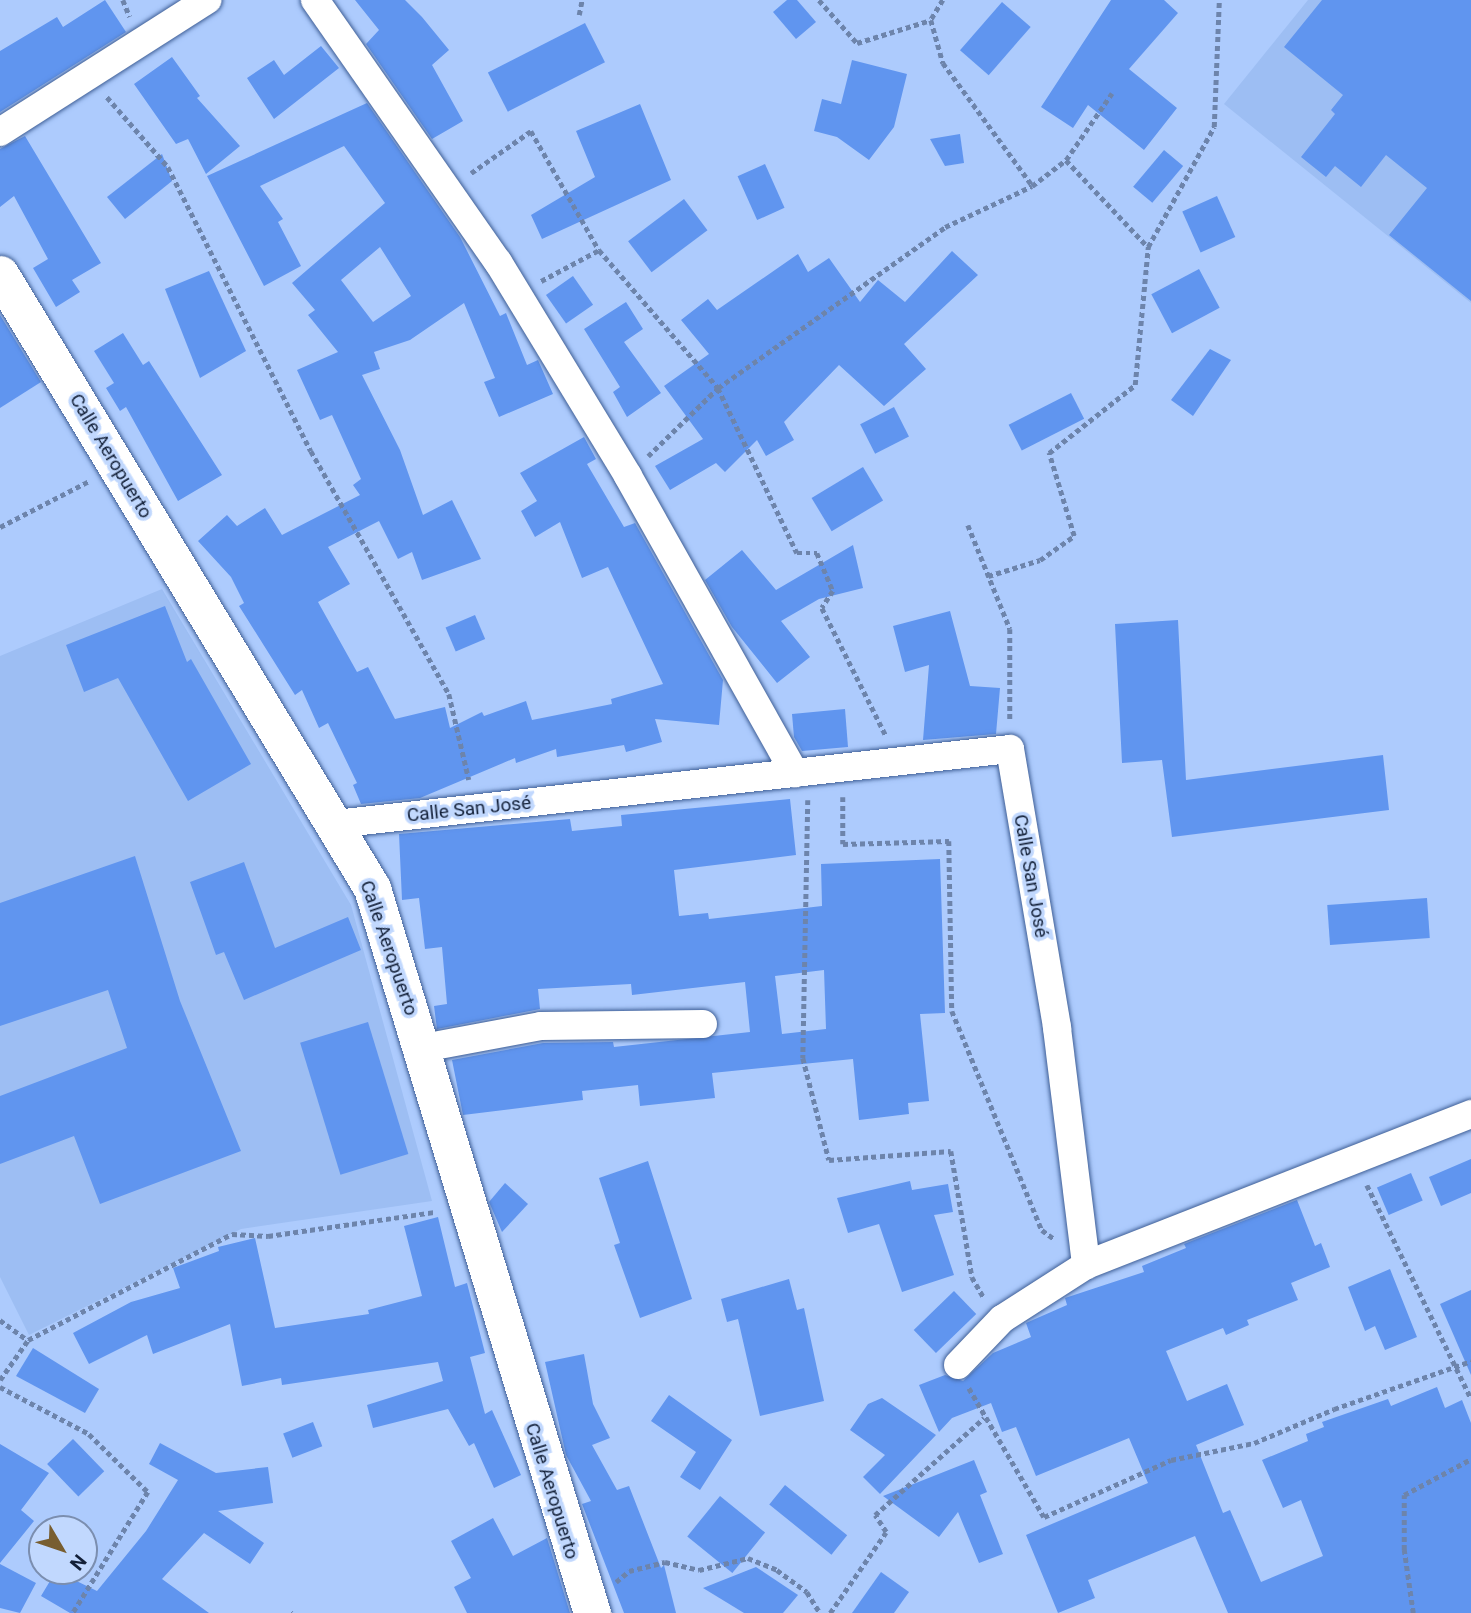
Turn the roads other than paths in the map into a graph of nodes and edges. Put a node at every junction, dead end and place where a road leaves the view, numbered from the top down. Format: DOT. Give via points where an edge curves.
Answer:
graph roads {
  1 [pos="207,0"];
  2 [pos="315,0"];
  3 [pos="0,132"];
  4 [pos="0,274"];
  5 [pos="802,772"];
  6 [pos="335,824"];
  7 [pos="703,1024"];
  8 [pos="422,1048"];
  9 [pos="1471,1114"];
  10 [pos="1086,1265"];
  11 [pos="958,1365"];
  12 [pos="587,1604"];
  1 -- 3 [label="street"];
  2 -- 5 [label="street" via="517,294"];
  4 -- 6 [label="street, Calle Aeropuerto"];
  5 -- 6 [label="street, Calle San José"];
  5 -- 10 [label="street, Calle San José" via="1010,749 1057,1028"];
  6 -- 8 [label="street, Calle Aeropuerto" via="372,888"];
  7 -- 8 [label="street" via="541,1026"];
  8 -- 12 [label="street, Calle Aeropuerto"];
  9 -- 10 [label="street"];
  10 -- 11 [label="street" via="998,1324"];
}
